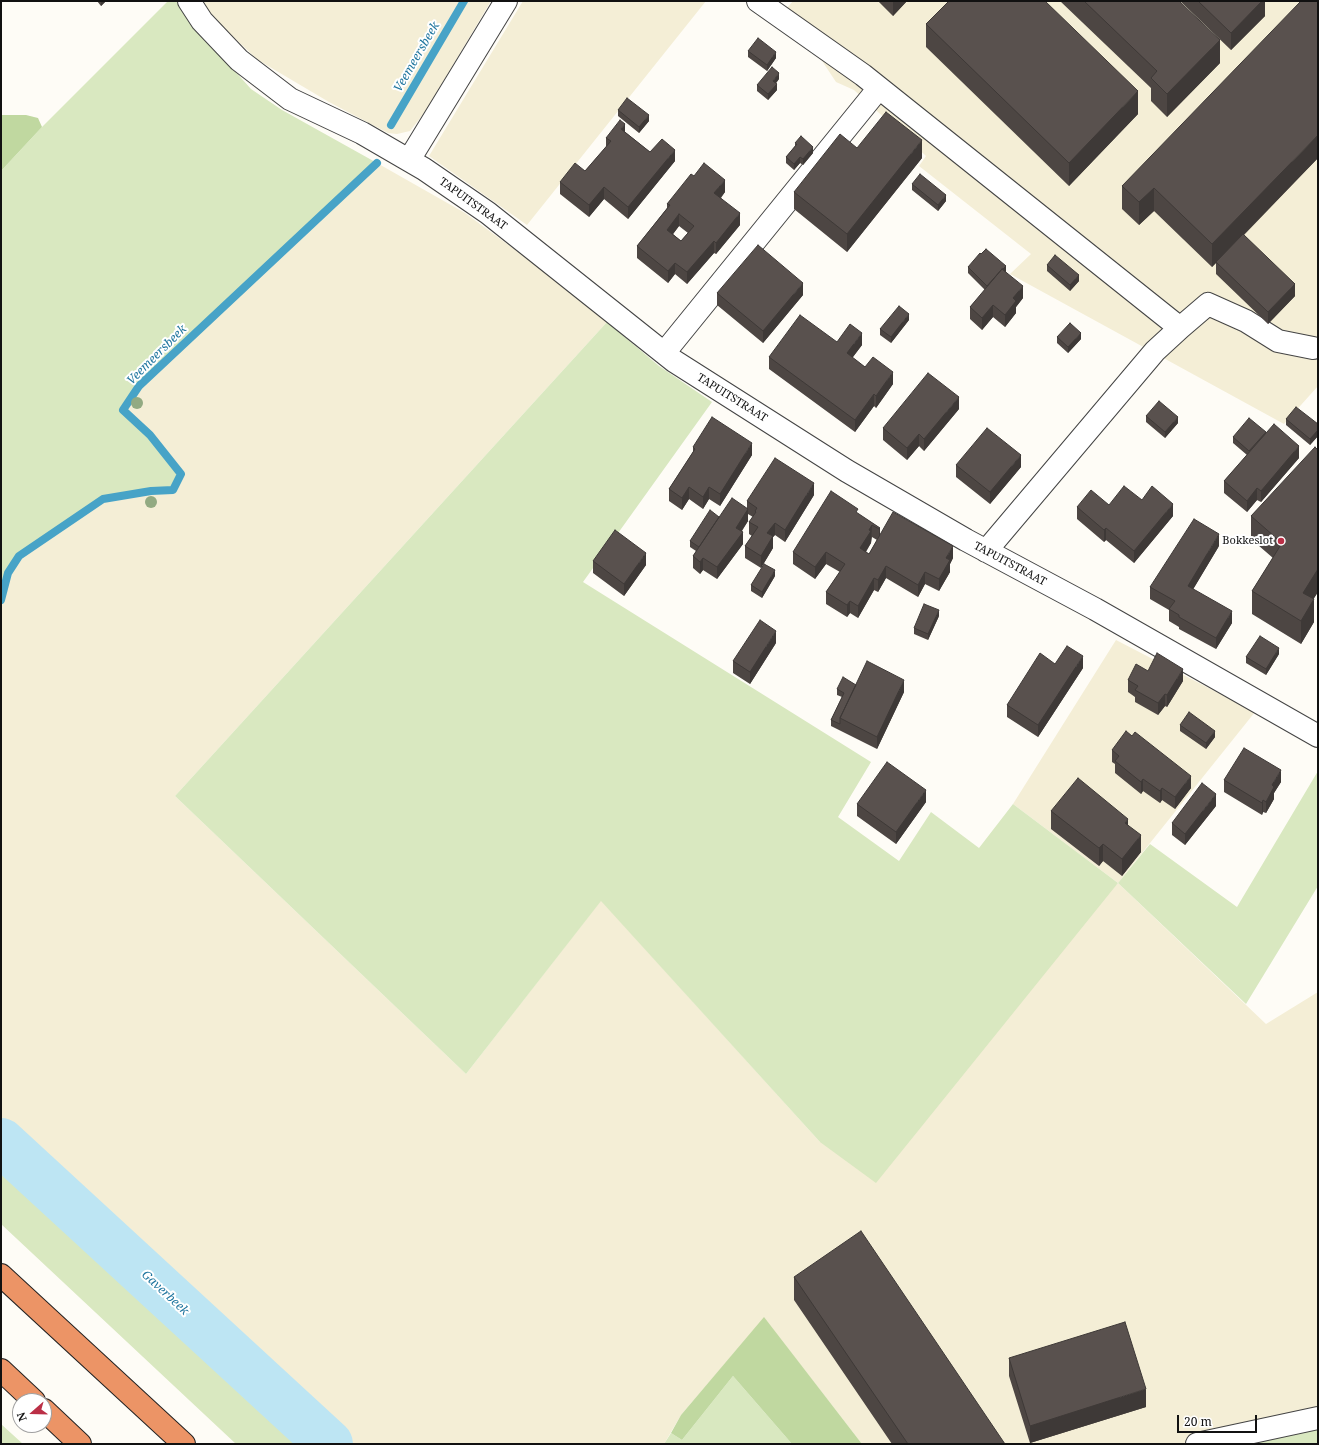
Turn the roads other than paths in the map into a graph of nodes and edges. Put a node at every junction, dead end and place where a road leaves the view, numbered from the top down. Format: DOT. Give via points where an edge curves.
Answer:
graph roads {
  1 [pos="189,1"];
  2 [pos="506,1"];
  3 [pos="758,1"];
  4 [pos="879,88"];
  5 [pos="409,160"];
  6 [pos="1180,328"];
  7 [pos="1312,348"];
  8 [pos="664,353"];
  9 [pos="986,551"];
  10 [pos="1318,736"];
  11 [pos="1,1275"];
  12 [pos="1,1370"];
  13 [pos="25,1393"];
  14 [pos="52,1418"];
  15 [pos="1318,1418"];
  16 [pos="80,1444"];
  17 [pos="184,1444"];
  18 [pos="1197,1444"];
  1 -- 5 [label="street, TAPUITSTRAAT" via="202,21 239,60 290,99 362,133"];
  2 -- 5 [label="street"];
  3 -- 4 [label="street"];
  4 -- 6 [label="street"];
  4 -- 8 [label="street"];
  5 -- 8 [label="street, TAPUITSTRAAT" via="488,213"];
  6 -- 7 [label="street" via="1208,304 1246,321 1278,341"];
  6 -- 9 [label="street" via="1155,351"];
  8 -- 9 [label="street, TAPUITSTRAAT" via="847,471"];
  9 -- 10 [label="street, TAPUITSTRAAT" via="1095,609"];
  11 -- 17 [label="highway"];
  12 -- 13 [label="highway"];
  14 -- 16 [label="highway"];
  15 -- 18 [label="street"];
}
